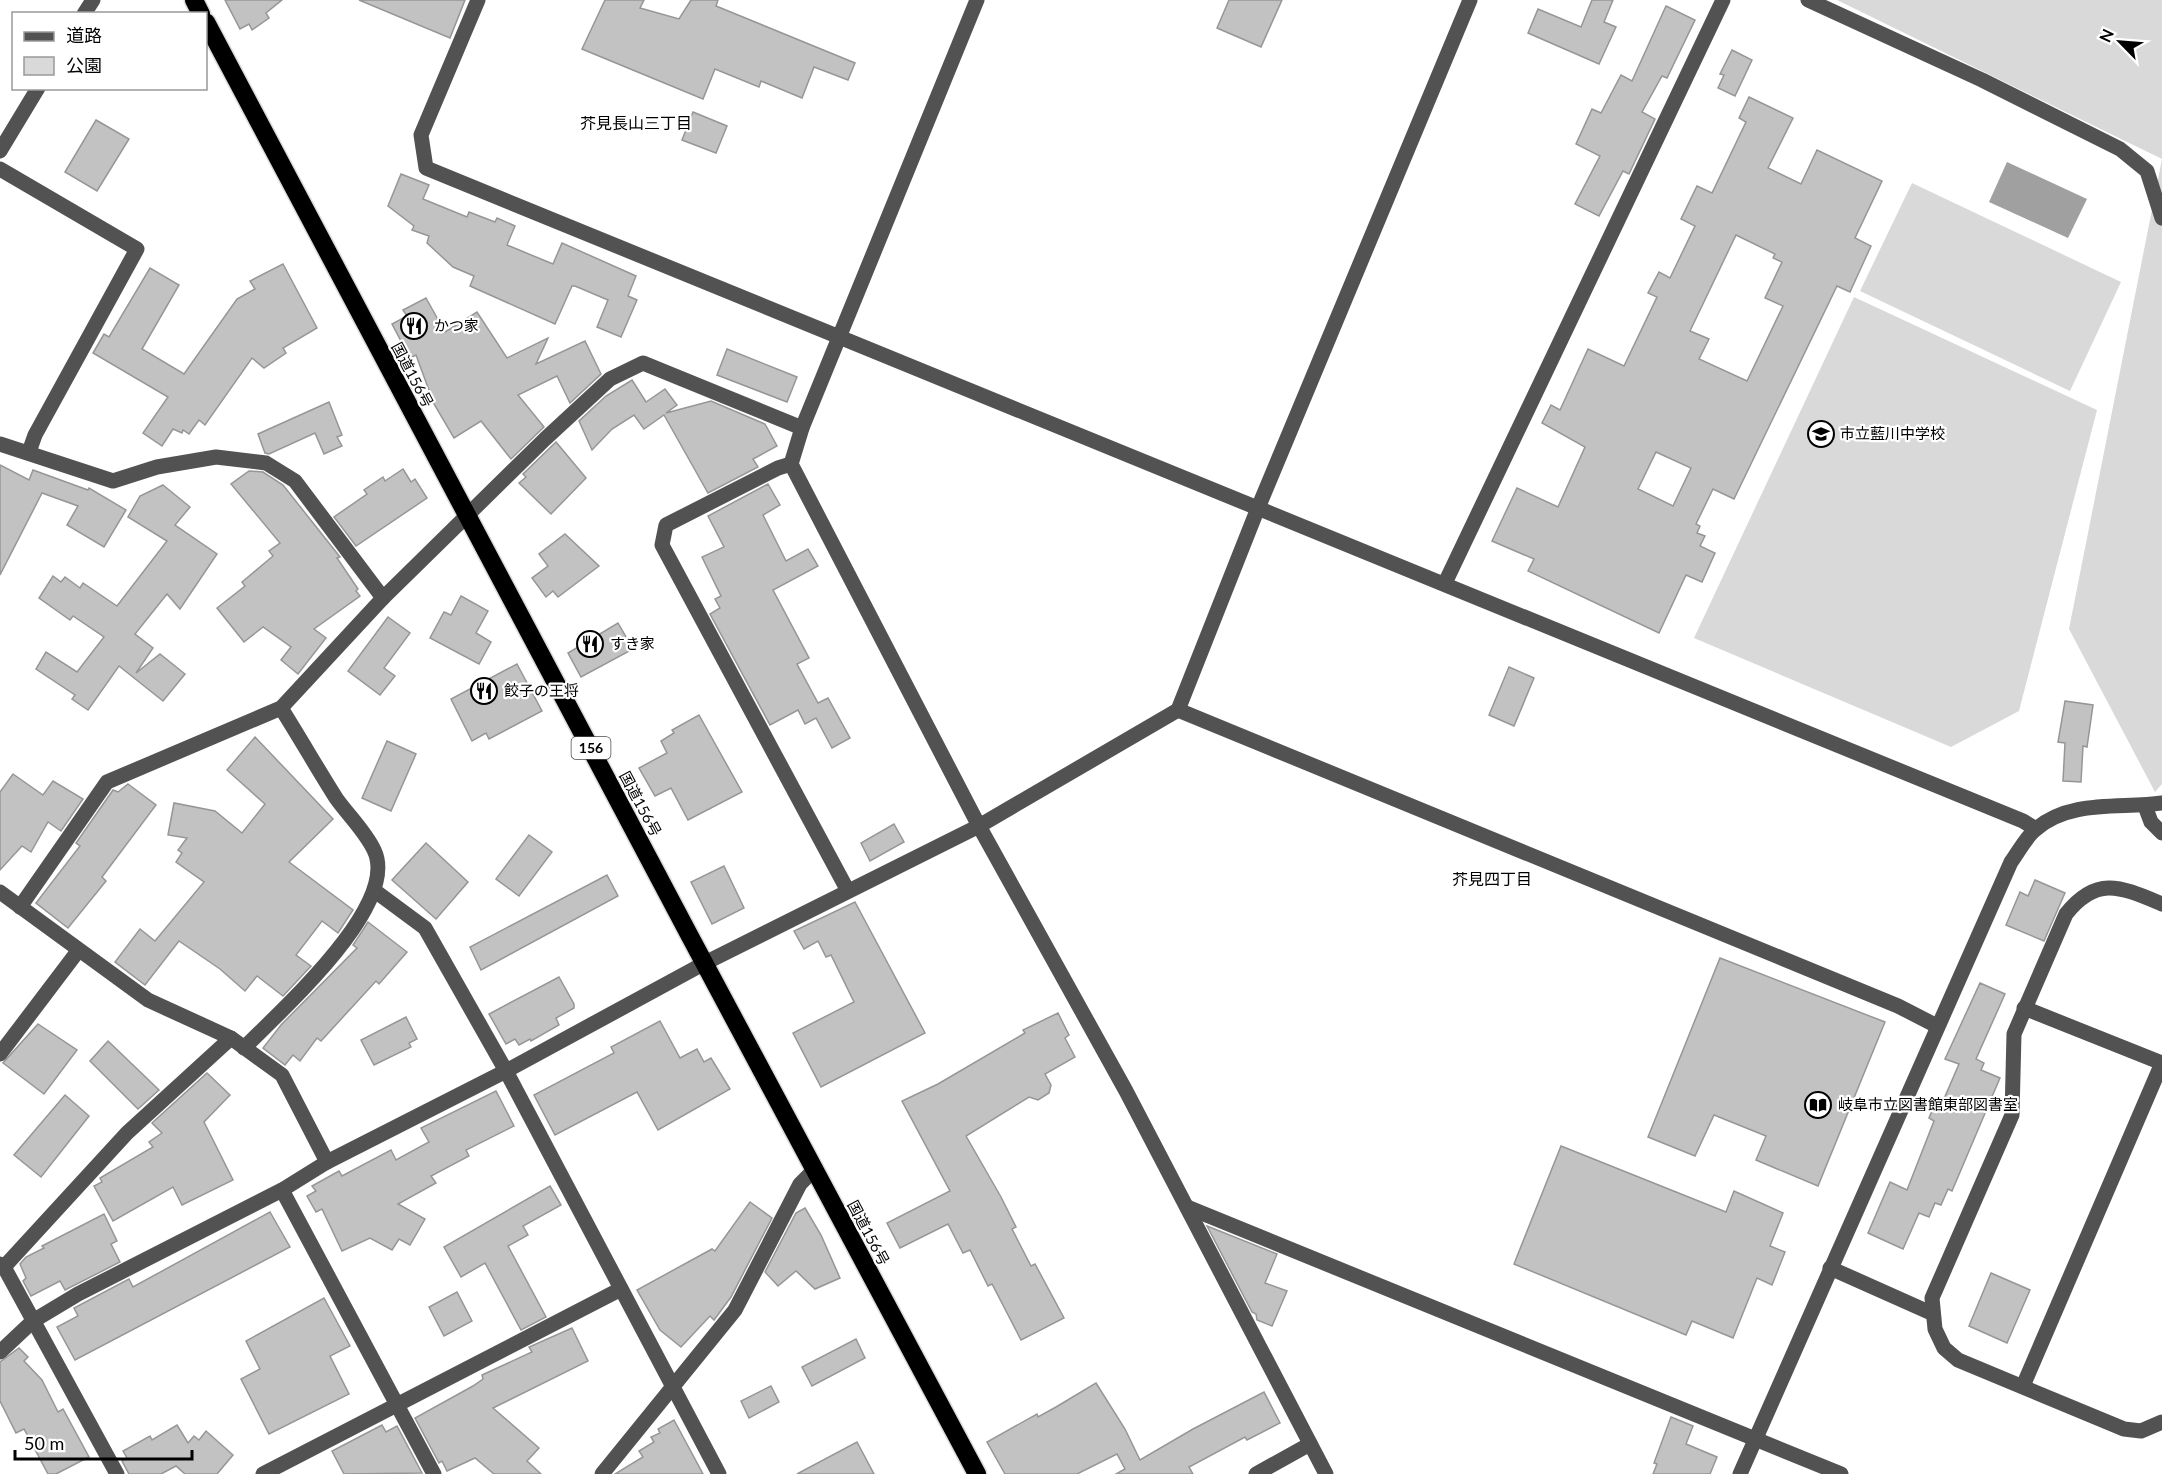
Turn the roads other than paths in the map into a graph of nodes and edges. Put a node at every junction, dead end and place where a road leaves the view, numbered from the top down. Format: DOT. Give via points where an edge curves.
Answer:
graph roads {
  1 [pos="478,0"];
  2 [pos="977,0"];
  3 [pos="1470,0"];
  4 [pos="1723,0"];
  5 [pos="1808,0"];
  6 [pos="207,24"];
  7 [pos="37,90"];
  8 [pos="0,151"];
  9 [pos="0,169"];
  10 [pos="2162,218"];
  11 [pos="838,339"];
  12 [pos="802,428"];
  13 [pos="0,444"];
  14 [pos="29,452"];
  15 [pos="791,464"];
  16 [pos="1257,508"];
  17 [pos="467,518"];
  18 [pos="1445,583"];
  19 [pos="383,597"];
  20 [pos="281,708"];
  21 [pos="1178,711"];
  22 [pos="2162,803"];
  23 [pos="2145,806"];
  24 [pos="979,826"];
  25 [pos="2036,829"];
  26 [pos="2162,833"];
  27 [pos="375,891"];
  28 [pos="848,891"];
  29 [pos="2,898"];
  30 [pos="2162,903"];
  31 [pos="20,907"];
  32 [pos="78,951"];
  33 [pos="703,964"];
  34 [pos="2024,1008"];
  35 [pos="1937,1026"];
  36 [pos="231,1038"];
  37 [pos="244,1047"];
  38 [pos="0,1054"];
  39 [pos="2162,1063"];
  40 [pos="506,1071"];
  41 [pos="327,1162"];
  42 [pos="814,1170"];
  43 [pos="282,1190"];
  44 [pos="1187,1207"];
  45 [pos="2,1266"];
  46 [pos="1830,1268"];
  47 [pos="621,1289"];
  48 [pos="1931,1313"];
  49 [pos="33,1321"];
  50 [pos="0,1352"];
  51 [pos="2023,1386"];
  52 [pos="673,1387"];
  53 [pos="397,1405"];
  54 [pos="2162,1422"];
  55 [pos="1755,1438"];
  56 [pos="1310,1444"];
  57 [pos="117,1474"];
  58 [pos="262,1474"];
  59 [pos="434,1474"];
  60 [pos="602,1474"];
  61 [pos="719,1474"];
  62 [pos="977,1474"];
  63 [pos="1256,1474"];
  64 [pos="1326,1474"];
  65 [pos="1740,1474"];
  66 [pos="1841,1474"];
  1 -- 11 [label="street" via="421,135 426,168"];
  2 -- 11 [label="street"];
  3 -- 16 [label="street"];
  4 -- 18 [label="street"];
  5 -- 10 [label="street" via="1983,80 2120,149 2147,171"];
  6 -- 17 [label="highway, 国道156号 / 156"];
  7 -- 8 [label="street"];
  9 -- 14 [label="street" via="137,249"];
  11 -- 12 [label="street"];
  11 -- 16 [label="street"];
  12 -- 15 [label="street"];
  12 -- 17 [label="street" via="643,363 610,379"];
  13 -- 14 [label="street"];
  14 -- 19 [label="street" via="113,481 157,467 216,457 266,463 295,481"];
  15 -- 24 [label="street"];
  15 -- 28 [label="street" via="666,525 662,545"];
  16 -- 18 [label="street"];
  16 -- 21 [label="street"];
  17 -- 19 [label="street"];
  17 -- 33 [label="highway, 国道156号 / 156"];
  18 -- 25 [label="street"];
  19 -- 20 [label="street"];
  20 -- 27 [label="street" via="337,799 374,850 378,867"];
  20 -- 31 [label="street" via="107,782"];
  21 -- 24 [label="street"];
  21 -- 35 [label="street" via="1887,1002"];
  22 -- 23 [label="street"];
  23 -- 25 [label="street" via="2083,808 2059,815"];
  23 -- 26 [label="street" via="2151,822"];
  24 -- 28 [label="street"];
  24 -- 44 [label="street"];
  25 -- 35 [label="street" via="2011,862"];
  27 -- 37 [label="street" via="352,931 322,968"];
  27 -- 40 [label="street" via="425,928"];
  28 -- 33 [label="street"];
  29 -- 31 [label="street"];
  30 -- 34 [label="street" via="2110,887 2094,888 2075,902"];
  31 -- 32 [label="street"];
  32 -- 36 [label="street" via="148,1000"];
  32 -- 38 [label="street"];
  33 -- 40 [label="street"];
  33 -- 42 [label="highway, 国道156号 / 156"];
  34 -- 39 [label="street"];
  34 -- 48 [label="street" via="2014,1034 2012,1115 1937,1283"];
  35 -- 46 [label="street"];
  36 -- 37 [label="street"];
  36 -- 45 [label="street" via="127,1132"];
  37 -- 41 [label="street" via="282,1075"];
  39 -- 51 [label="street"];
  40 -- 41 [label="street"];
  40 -- 47 [label="street"];
  41 -- 43 [label="street"];
  42 -- 52 [label="street" via="800,1184 735,1310"];
  42 -- 62 [label="highway, 国道156号 / 156"];
  43 -- 49 [label="street"];
  43 -- 53 [label="street"];
  44 -- 55 [label="street"];
  44 -- 56 [label="street"];
  45 -- 49 [label="street"];
  46 -- 48 [label="street"];
  46 -- 55 [label="street"];
  47 -- 52 [label="street"];
  47 -- 53 [label="street"];
  48 -- 51 [label="street" via="1944,1348 1958,1360"];
  49 -- 50 [label="street"];
  49 -- 57 [label="street"];
  51 -- 54 [label="street" via="2124,1429 2141,1431"];
  52 -- 60 [label="street"];
  52 -- 61 [label="street"];
  53 -- 58 [label="street"];
  53 -- 59 [label="street"];
  55 -- 65 [label="street"];
  55 -- 66 [label="street"];
  56 -- 63 [label="street"];
  56 -- 64 [label="street"];
}
